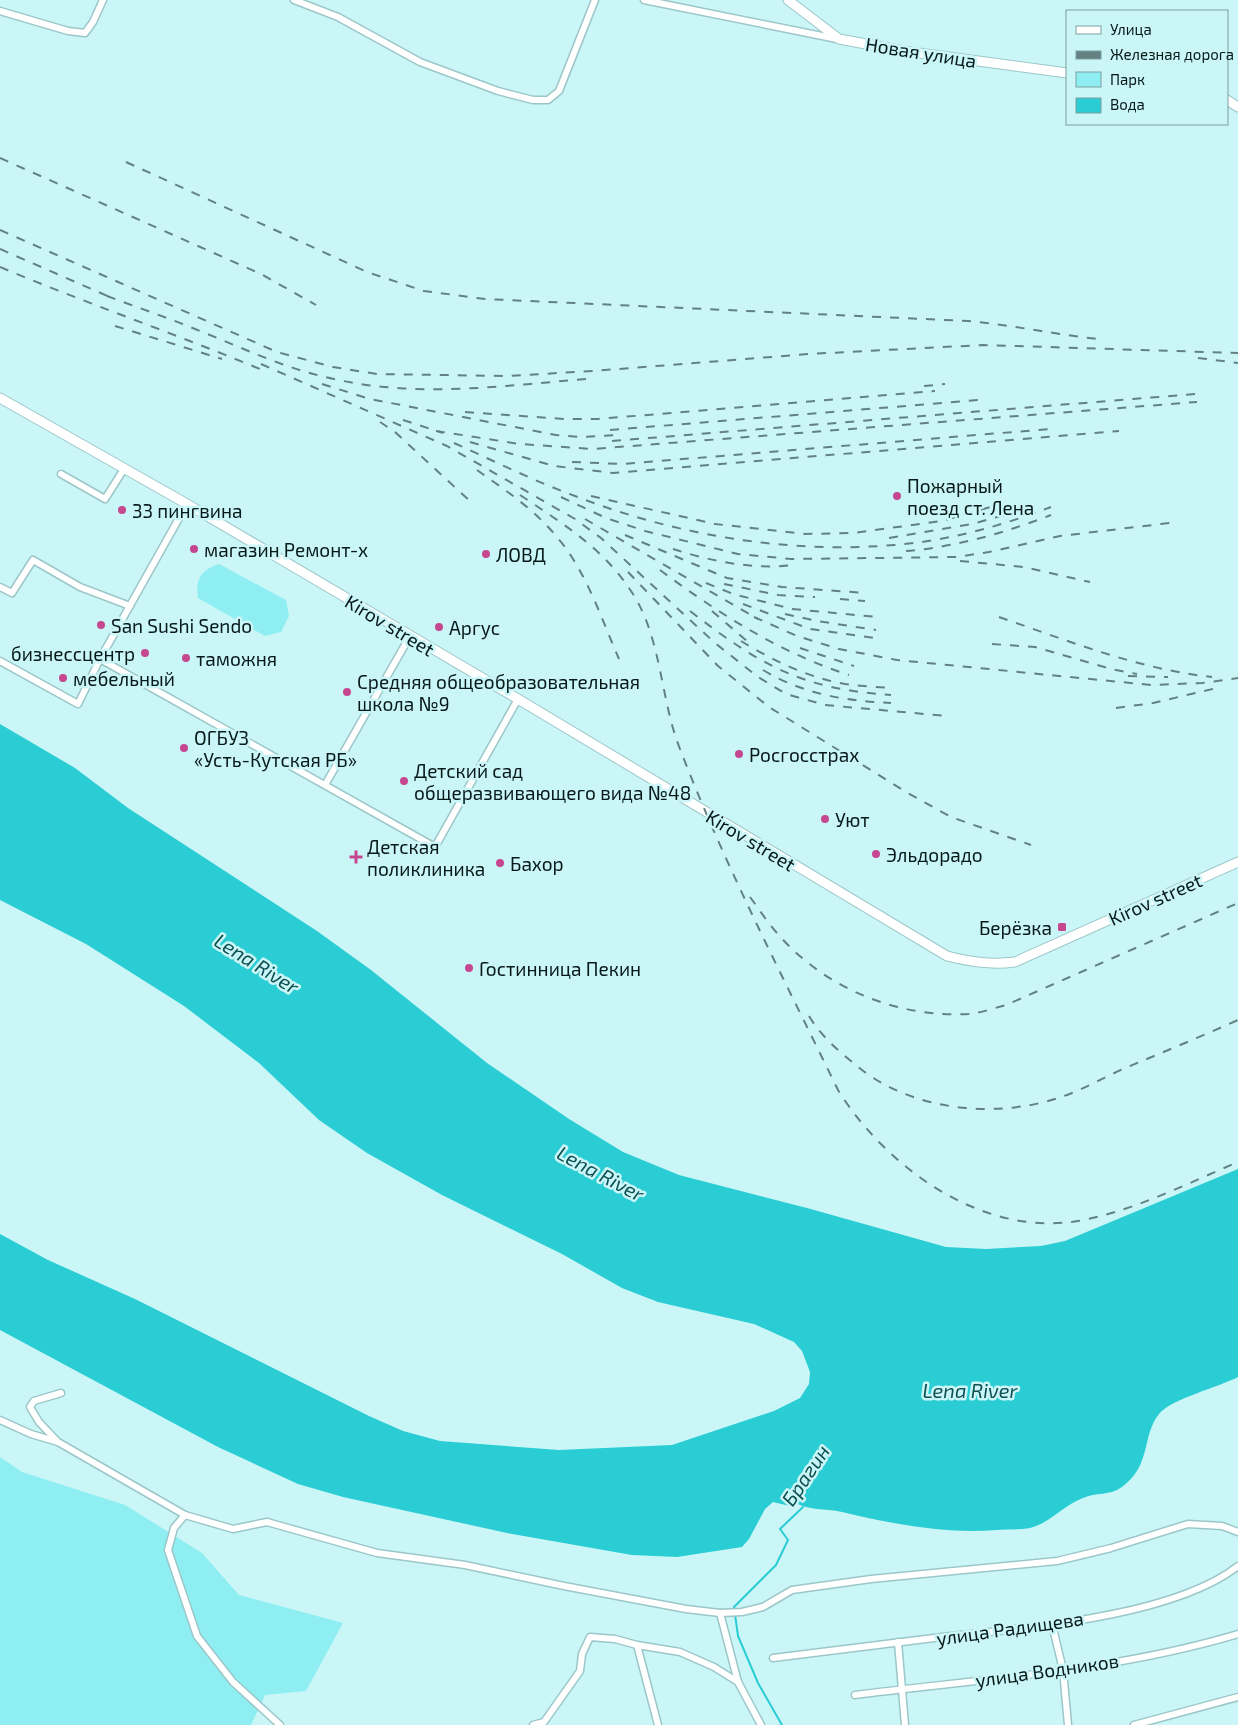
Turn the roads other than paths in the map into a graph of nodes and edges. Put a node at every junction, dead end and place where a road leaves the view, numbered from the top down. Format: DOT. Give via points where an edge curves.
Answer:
graph roads {
  1 [pos="103,0"];
  2 [pos="294,0"];
  3 [pos="595,0"];
  4 [pos="644,0"];
  5 [pos="788,0"];
  6 [pos="0,11"];
  7 [pos="838,39"];
  8 [pos="1066,73"];
  9 [pos="0,398"];
  10 [pos="124,469"];
  11 [pos="62,474"];
  12 [pos="186,504"];
  13 [pos="0,586"];
  14 [pos="130,606"];
  15 [pos="410,636"];
  16 [pos="100,659"];
  17 [pos="0,661"];
  18 [pos="518,699"];
  19 [pos="325,786"];
  20 [pos="1238,862"];
  21 [pos="61,1393"];
  22 [pos="0,1420"];
  23 [pos="58,1442"];
  24 [pos="185,1515"];
  25 [pos="1238,1532"];
  26 [pos="1238,1566"];
  27 [pos="723,1613"];
  28 [pos="1052,1624"];
  29 [pos="1238,1634"];
  30 [pos="898,1642"];
  31 [pos="637,1645"];
  32 [pos="773,1658"];
  33 [pos="1063,1670"];
  34 [pos="738,1682"];
  35 [pos="902,1689"];
  36 [pos="855,1695"];
  37 [pos="1238,1696"];
  38 [pos="280,1725"];
  39 [pos="533,1725"];
  40 [pos="658,1725"];
  41 [pos="761,1725"];
  42 [pos="906,1725"];
  43 [pos="1068,1725"];
  44 [pos="1134,1725"];
  1 -- 6 [label="street" via="85,33"];
  2 -- 3 [label="street" via="338,17 420,62 498,91 533,100 548,100 559,91"];
  4 -- 7 [label="street"];
  5 -- 7 [label="main road, Новая улица"];
  7 -- 8 [label="main road, Новая улица"];
  9 -- 10 [label="main road, Kirov street"];
  10 -- 11 [label="street" via="104,500"];
  10 -- 12 [label="main road, Kirov street"];
  12 -- 14 [label="street"];
  12 -- 15 [label="main road, Kirov street"];
  13 -- 14 [label="street" via="12,593 32,560 80,586"];
  14 -- 16 [label="street"];
  15 -- 18 [label="main road, Kirov street"];
  15 -- 19 [label="street"];
  16 -- 17 [label="street" via="78,704"];
  16 -- 19 [label="street"];
  18 -- 19 [label="street" via="435,847"];
  18 -- 20 [label="main road, Kirov street" via="912,937 948,956 971,962 1015,962"];
  21 -- 23 [label="street" via="34,1401 30,1407"];
  22 -- 23 [label="street"];
  23 -- 24 [label="street"];
  24 -- 27 [label="street" via="232,1529 267,1522 376,1553 465,1565 686,1609"];
  24 -- 38 [label="street" via="174,1528 168,1550 197,1636 233,1682"];
  25 -- 27 [label="street" via="1222,1526 1188,1524 1057,1561 792,1590 763,1607"];
  26 -- 28 [label="street, улица Радищева" via="1198,1589 1173,1598"];
  27 -- 34 [label="street"];
  28 -- 30 [label="street, улица Радищева"];
  28 -- 33 [label="street"];
  29 -- 33 [label="street, улица Водников" via="1187,1649"];
  30 -- 32 [label="street, улица Радищева"];
  30 -- 35 [label="street"];
  31 -- 34 [label="street" via="680,1652"];
  31 -- 39 [label="street" via="590,1637 582,1654 580,1671 544,1722"];
  31 -- 40 [label="street"];
  33 -- 35 [label="street, улица Водников"];
  33 -- 43 [label="street"];
  34 -- 41 [label="street"];
  35 -- 36 [label="street, улица Водников"];
  35 -- 42 [label="street"];
  37 -- 44 [label="street"];
}
